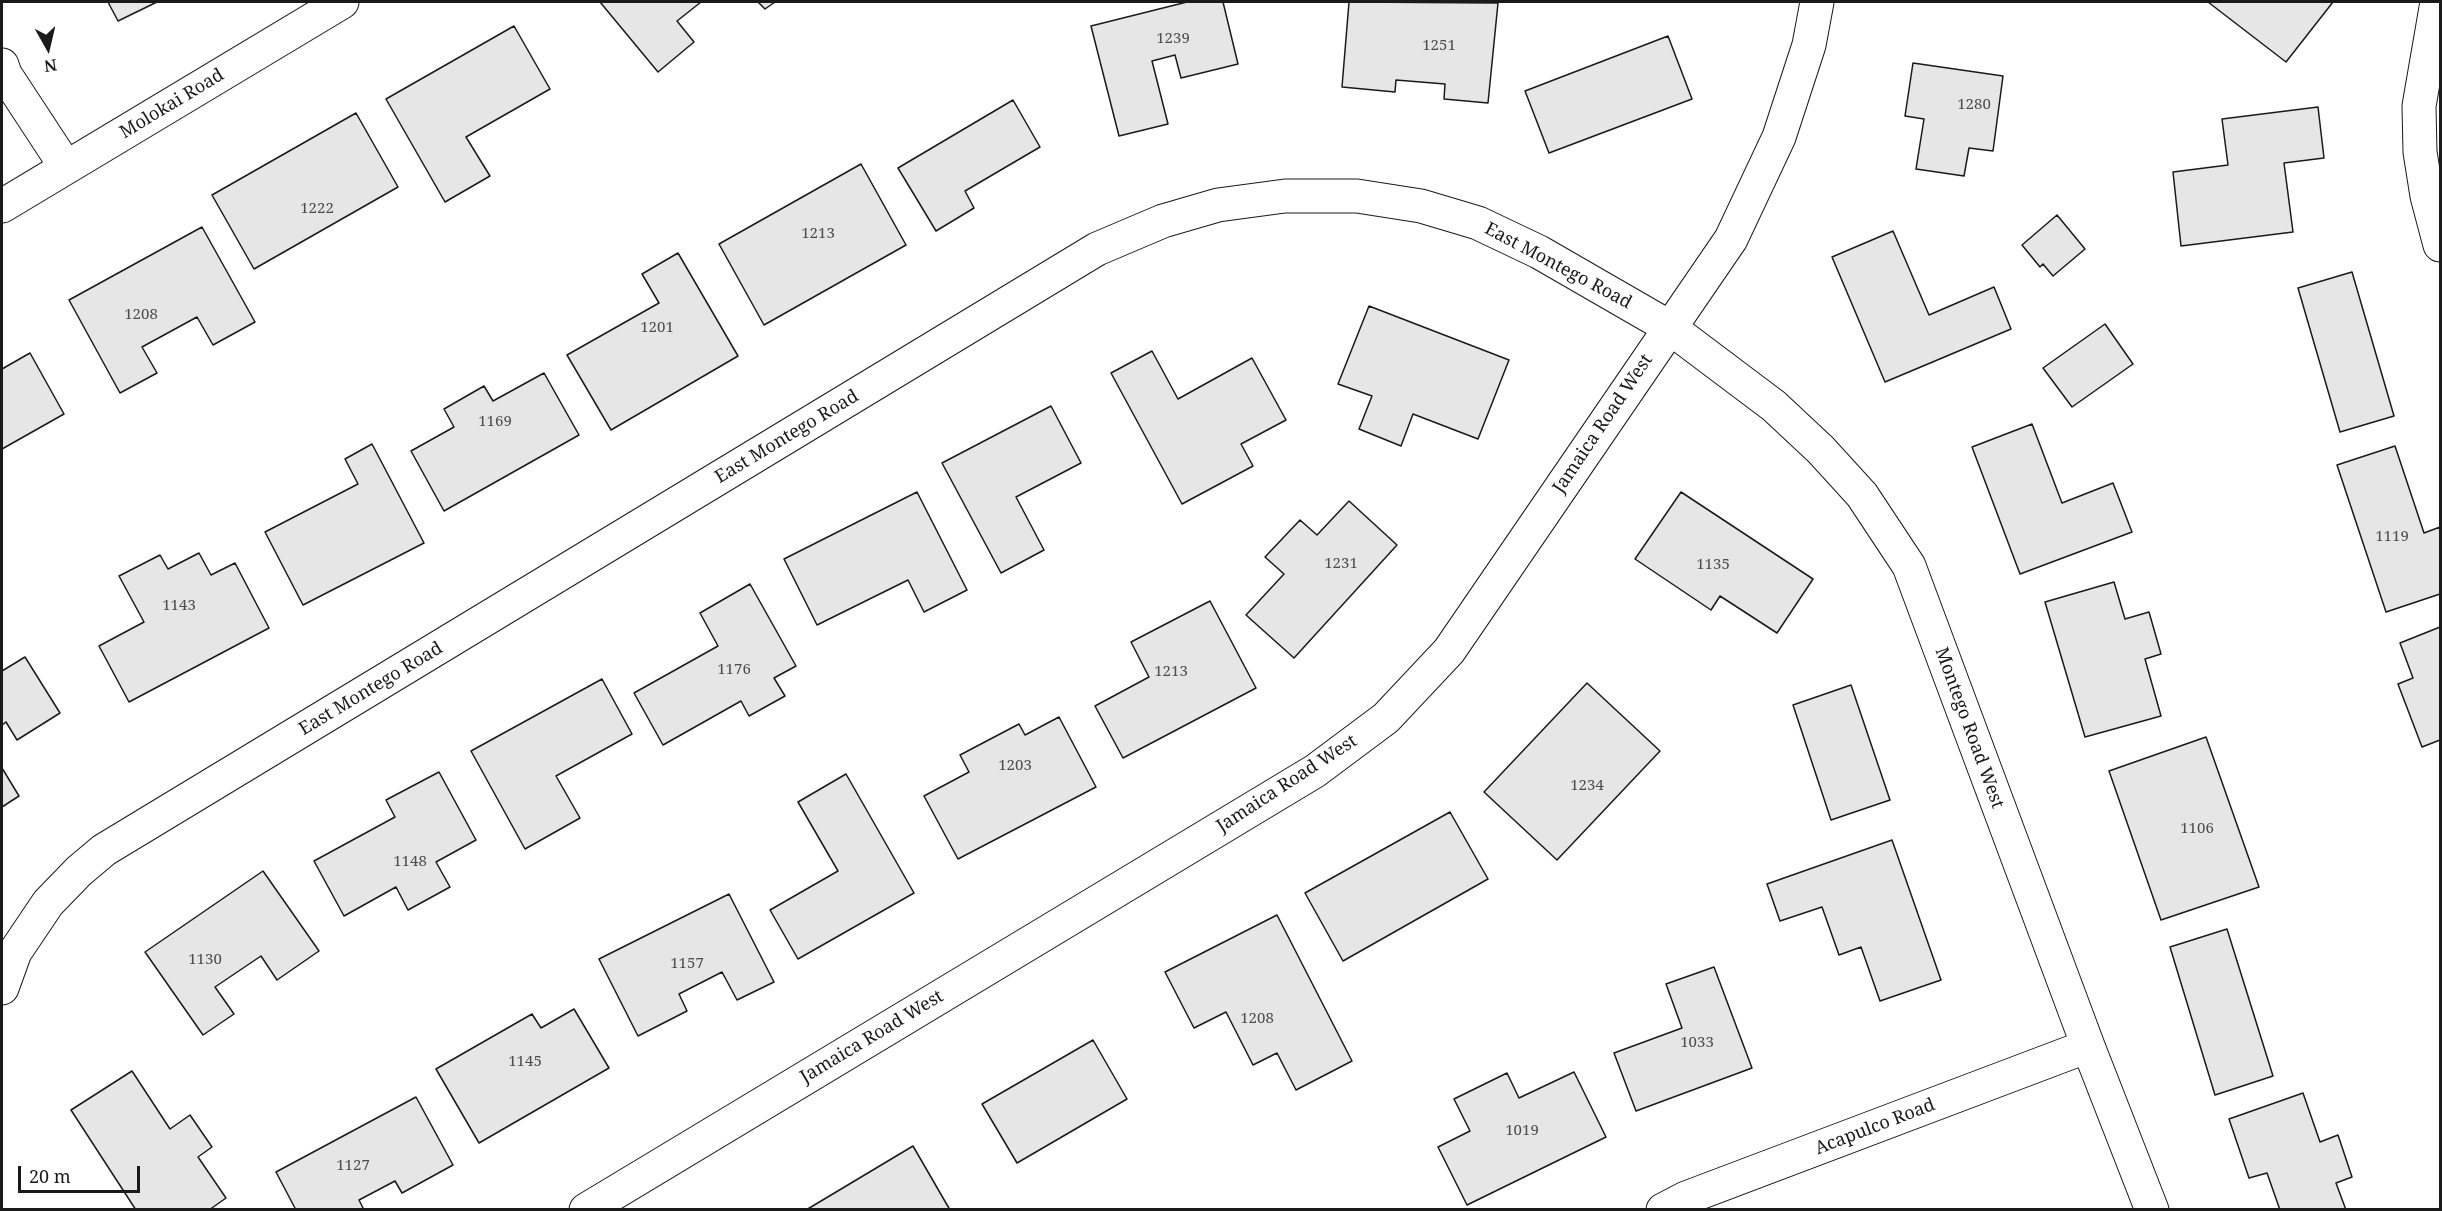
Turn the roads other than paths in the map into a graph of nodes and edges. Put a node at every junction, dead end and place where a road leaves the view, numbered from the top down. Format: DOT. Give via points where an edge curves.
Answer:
graph roads {
  1 [pos="342,2"];
  2 [pos="1817,2"];
  3 [pos="2437,2"];
  4 [pos="2,65"];
  5 [pos="66,167"];
  6 [pos="2,206"];
  7 [pos="2440,245"];
  8 [pos="1669,327"];
  9 [pos="2,988"];
  10 [pos="2088,1046"];
  11 [pos="586,1209"];
  12 [pos="1663,1209"];
  13 [pos="2152,1209"];
  1 -- 5 [label="street, Molokai Road"];
  2 -- 8 [label="street, Jamaica Road West" via="1809,45 1779,137 1731,239"];
  3 -- 7 [label="street" via="2419,106 2420,153"];
  4 -- 5 [label="street" via="4,74"];
  5 -- 6 [label="street, Molokai Road"];
  8 -- 9 [label="street, East Montego Road" via="1539,252 1478,224 1421,206 1357,196 1285,196 1218,206 1163,221 1097,249 104,850 48,903 15,952"];
  8 -- 10 [label="street, Montego Road West" via="1774,406 1821,450 1862,495 1909,566"];
  8 -- 11 [label="street, Jamaica Road West" via="1449,651 1386,718 1305,777"];
  10 -- 12 [label="street, Acapulco Road"];
  10 -- 13 [label="street, Montego Road West"];
}
